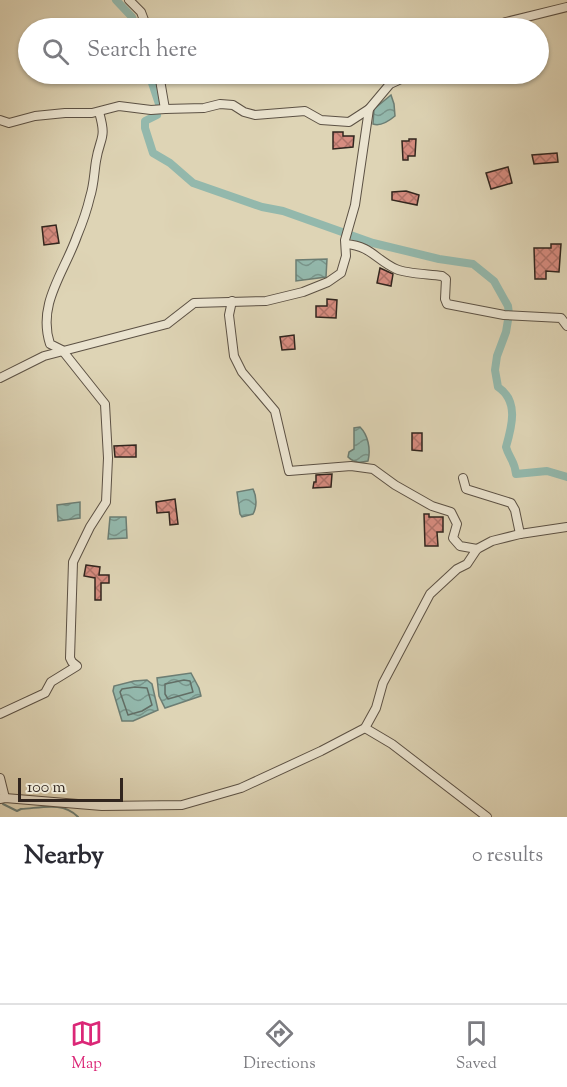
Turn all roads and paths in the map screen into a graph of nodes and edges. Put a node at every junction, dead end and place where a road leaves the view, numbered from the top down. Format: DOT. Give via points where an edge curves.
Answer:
graph roads {
  1 [pos="129,0"];
  2 [pos="567,7"];
  3 [pos="143,18"];
  4 [pos="522,18"];
  5 [pos="161,84"];
  6 [pos="390,84"];
  7 [pos="165,109"];
  8 [pos="369,109"];
  9 [pos="99,112"];
  10 [pos="0,120"];
  11 [pos="346,244"];
  12 [pos="232,301"];
  13 [pos="567,326"];
  14 [pos="62,350"];
  15 [pos="0,378"];
  16 [pos="463,478"];
  17 [pos="567,527"];
  18 [pos="520,534"];
  19 [pos="477,549"];
  20 [pos="0,714"];
  21 [pos="365,728"];
  22 [pos="0,778"];
  23 [pos="3,798"];
  24 [pos="487,817"];
  1 -- 3 [label="street"];
  2 -- 4 [label="street"];
  5 -- 7 [label="street"];
  6 -- 8 [label="street"];
  7 -- 8 [label="street" via="220,104 255,115 305,111 321,120 349,122"];
  7 -- 9 [label="street" via="119,106"];
  8 -- 11 [label="street"];
  9 -- 10 [label="street" via="42,115 9,123"];
  9 -- 14 [label="street" via="104,129 91,195 70,254 57,276 45,323 50,344"];
  11 -- 12 [label="street" via="341,273 328,282 266,301"];
  11 -- 13 [label="street" via="371,251 396,269 442,276 446,279 447,304 504,315 561,318"];
  12 -- 14 [label="street" via="194,303 160,327"];
  12 -- 19 [label="street" via="229,315 234,356 242,372 275,411 289,471 351,466 374,469 395,485 451,513 458,524 453,538 459,546"];
  14 -- 15 [label="street"];
  14 -- 20 [label="street" via="105,404 106,502 73,562 70,658 77,666 51,682 45,693"];
  16 -- 18 [label="street" via="466,489 511,503"];
  17 -- 18 [label="street"];
  18 -- 19 [label="street"];
  19 -- 21 [label="street" via="466,564 430,594 383,683"];
  21 -- 23 [label="street" via="241,788 182,805 102,806"];
  21 -- 24 [label="street"];
  22 -- 23 [label="street"];
}
